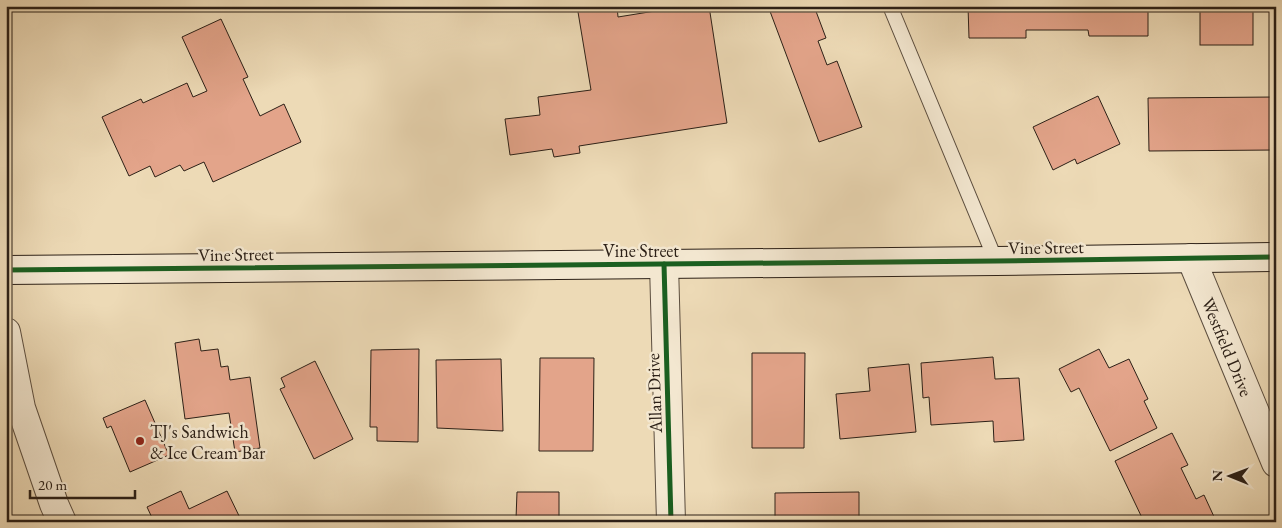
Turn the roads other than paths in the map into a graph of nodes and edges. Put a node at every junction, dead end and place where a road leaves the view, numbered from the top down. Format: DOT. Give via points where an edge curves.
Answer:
graph roads {
  1 [pos="890,6"];
  2 [pos="1276,257"];
  3 [pos="1191,258"];
  4 [pos="996,261"];
  5 [pos="664,264"];
  6 [pos="6,270"];
  7 [pos="6,332"];
  8 [pos="1276,463"];
  9 [pos="62,522"];
  10 [pos="671,522"];
  1 -- 4 [label="lane"];
  2 -- 3 [label="street, Vine Street"];
  3 -- 4 [label="street, Vine Street"];
  3 -- 8 [label="street, Westfield Drive"];
  4 -- 5 [label="street, Vine Street"];
  5 -- 6 [label="street, Vine Street"];
  5 -- 10 [label="street, Allan Drive"];
  7 -- 9 [label="street" via="21,408"];
}
